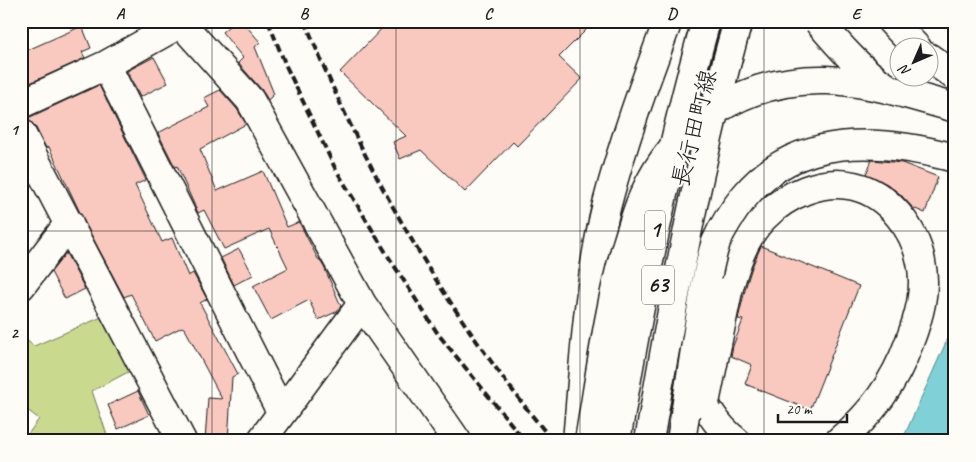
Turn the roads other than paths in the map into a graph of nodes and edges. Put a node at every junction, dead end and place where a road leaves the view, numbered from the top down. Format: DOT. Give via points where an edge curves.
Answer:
graph roads {
  1 [pos="668,21"];
  2 [pos="706,21"];
  3 [pos="720,21"];
  4 [pos="738,21"];
  5 [pos="818,21"];
  6 [pos="891,21"];
  7 [pos="180,22"];
  8 [pos="907,38"];
  9 [pos="106,65"];
  10 [pos="938,65"];
  11 [pos="955,76"];
  12 [pos="21,104"];
  13 [pos="955,108"];
  14 [pos="955,126"];
  15 [pos="21,133"];
  16 [pos="687,151"];
  17 [pos="955,158"];
  18 [pos="69,223"];
  19 [pos="21,286"];
  20 [pos="362,304"];
  21 [pos="281,412"];
  22 [pos="182,441"];
  23 [pos="261,441"];
  24 [pos="457,441"];
  25 [pos="577,441"];
  26 [pos="589,441"];
  27 [pos="616,441"];
  28 [pos="624,441"];
  29 [pos="650,441"];
  30 [pos="681,441"];
  31 [pos="697,441"];
  32 [pos="736,441"];
  33 [pos="839,441"];
  1 -- 25 [label="main road" via="635,110 606,206 590,305"];
  2 -- 27 [label="main road, 1, bridge" via="665,182"];
  3 -- 16 [label="main road, 長行田町線 / 63"];
  4 -- 29 [label="main road, 1, bridge" via="698,180 670,315"];
  5 -- 14 [label="main road, bridge" via="873,78 907,101"];
  6 -- 8 [label="main road"];
  7 -- 9 [label="main road"];
  7 -- 20 [label="main road" via="250,100"];
  9 -- 12 [label="main road"];
  9 -- 21 [label="main road"];
  10 -- 11 [label="main road"];
  13 -- 26 [label="main road, bridge" via="855,82 800,81 748,92 722,105 698,124 674,147 656,171 630,232 611,310"];
  15 -- 18 [label="main road"];
  16 -- 28 [label="main road, 長行田町線 / 63"];
  16 -- 32 [label="main road" via="676,268 686,355 698,388 714,416"];
  17 -- 30 [label="main road, bridge" via="890,144 860,143 826,148 798,156 770,171 749,192 730,215 716,242"];
  18 -- 19 [label="main road"];
  18 -- 22 [label="main road"];
  20 -- 21 [label="main road"];
  20 -- 24 [label="main road"];
  21 -- 23 [label="main road"];
  31 -- 33 [label="main road, bridge" via="736,262 763,218 782,201 829,184 854,186 875,195 897,212 912,235 921,262 923,292 918,321 888,386 871,412"];
}
